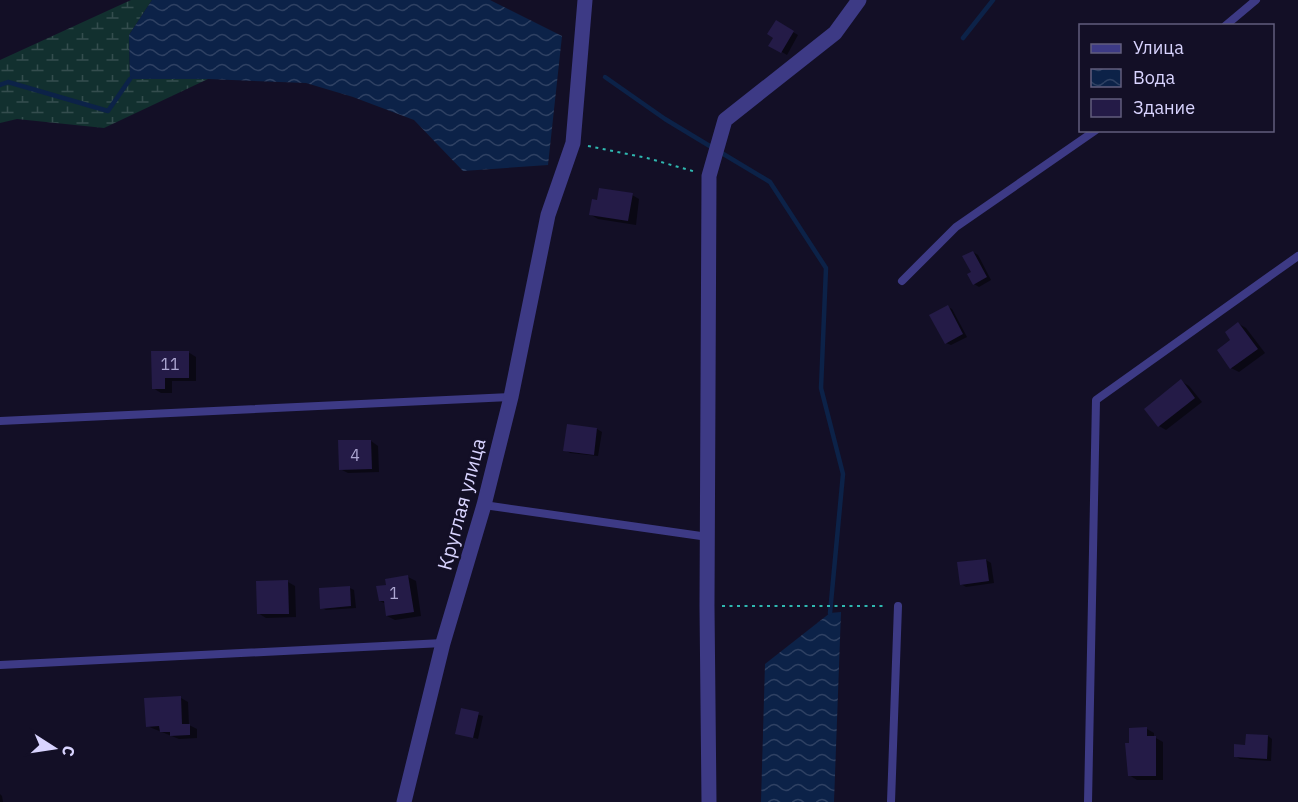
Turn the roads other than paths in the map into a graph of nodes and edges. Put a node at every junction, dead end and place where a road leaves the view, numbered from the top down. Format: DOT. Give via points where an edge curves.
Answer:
graph roads {
  1 [pos="585,0"];
  2 [pos="859,0"];
  3 [pos="1256,0"];
  4 [pos="1227,24"];
  5 [pos="1093,132"];
  6 [pos="1298,256"];
  7 [pos="902,281"];
  8 [pos="511,397"];
  9 [pos="0,421"];
  10 [pos="484,505"];
  11 [pos="708,537"];
  12 [pos="898,606"];
  13 [pos="443,643"];
  14 [pos="0,665"];
  15 [pos="404,802"];
  16 [pos="709,802"];
  17 [pos="891,802"];
  18 [pos="1088,802"];
  1 -- 8 [label="street, Круглая улица" via="573,143 548,215"];
  2 -- 11 [label="street" via="835,33 725,120 709,176"];
  3 -- 4 [label="lane"];
  5 -- 7 [label="lane" via="956,227"];
  6 -- 18 [label="lane" via="1096,400"];
  8 -- 9 [label="lane"];
  8 -- 10 [label="street, Круглая улица"];
  10 -- 11 [label="lane"];
  10 -- 13 [label="street, Круглая улица"];
  11 -- 16 [label="street"];
  12 -- 17 [label="lane"];
  13 -- 14 [label="lane"];
  13 -- 15 [label="street, Круглая улица"];
}
